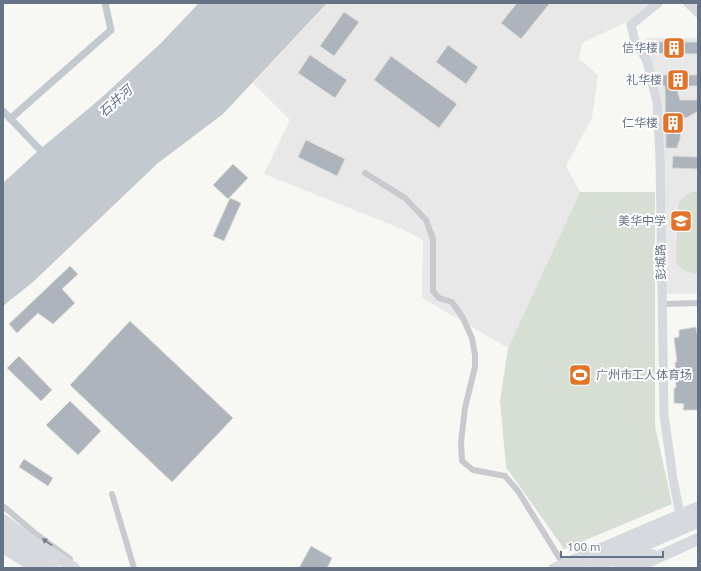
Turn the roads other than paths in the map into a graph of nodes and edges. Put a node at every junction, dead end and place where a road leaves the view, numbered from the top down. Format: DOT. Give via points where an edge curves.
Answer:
graph roads {
  1 [pos="658,3"];
  2 [pos="688,3"];
  3 [pos="698,13"];
  4 [pos="365,173"];
  5 [pos="698,303"];
  6 [pos="662,304"];
  7 [pos="112,494"];
  8 [pos="3,506"];
  9 [pos="698,506"];
  10 [pos="680,514"];
  11 [pos="3,520"];
  12 [pos="697,520"];
  13 [pos="664,521"];
  14 [pos="3,528"];
  15 [pos="643,530"];
  16 [pos="3,536"];
  17 [pos="698,539"];
  18 [pos="3,542"];
  19 [pos="22,545"];
  20 [pos="698,545"];
  21 [pos="3,547"];
  22 [pos="3,552"];
  23 [pos="626,554"];
  24 [pos="645,565"];
  25 [pos="566,567"];
  26 [pos="27,568"];
  27 [pos="35,568"];
  28 [pos="45,568"];
  29 [pos="54,568"];
  30 [pos="60,568"];
  31 [pos="66,568"];
  32 [pos="74,568"];
  33 [pos="134,568"];
  34 [pos="553,568"];
  35 [pos="594,568"];
  36 [pos="617,568"];
  1 -- 6 [label="street, 彭城路" via="631,25 634,41 647,61 657,103"];
  2 -- 3 [label="street"];
  4 -- 25 [label="street" via="405,198 426,220 433,239 433,291 439,298 452,302 472,338 475,367 461,442 462,461 473,470 505,476 518,491"];
  5 -- 6 [label="street"];
  6 -- 10 [label="street, 彭城路" via="665,421"];
  7 -- 33 [label="street"];
  31 -- 8 [label="street, one-way" via="70,559"];
  9 -- 10 [label="street"];
  10 -- 13 [label="street"];
  11 -- 30 [label="highway" via="38,553"];
  11 -- 32 [label="highway"];
  12 -- 13 [label="street" via="679,518"];
  12 -- 23 [label="main road"];
  12 -- 24 [label="main road"];
  12 -- 25 [label="highway"];
  13 -- 15 [label="street"];
  14 -- 19 [label="main road"];
  15 -- 23 [label="street"];
  15 -- 25 [label="street"];
  16 -- 28 [label="street"];
  17 -- 24 [label="highway"];
  18 -- 27 [label="main road"];
  19 -- 29 [label="main road"];
  19 -- 31 [label="street"];
  20 -- 24 [label="street"];
  21 -- 27 [label="highway"];
  22 -- 26 [label="highway"];
  23 -- 35 [label="main road"];
  24 -- 36 [label="main road"];
  25 -- 34 [label="street"];
}
